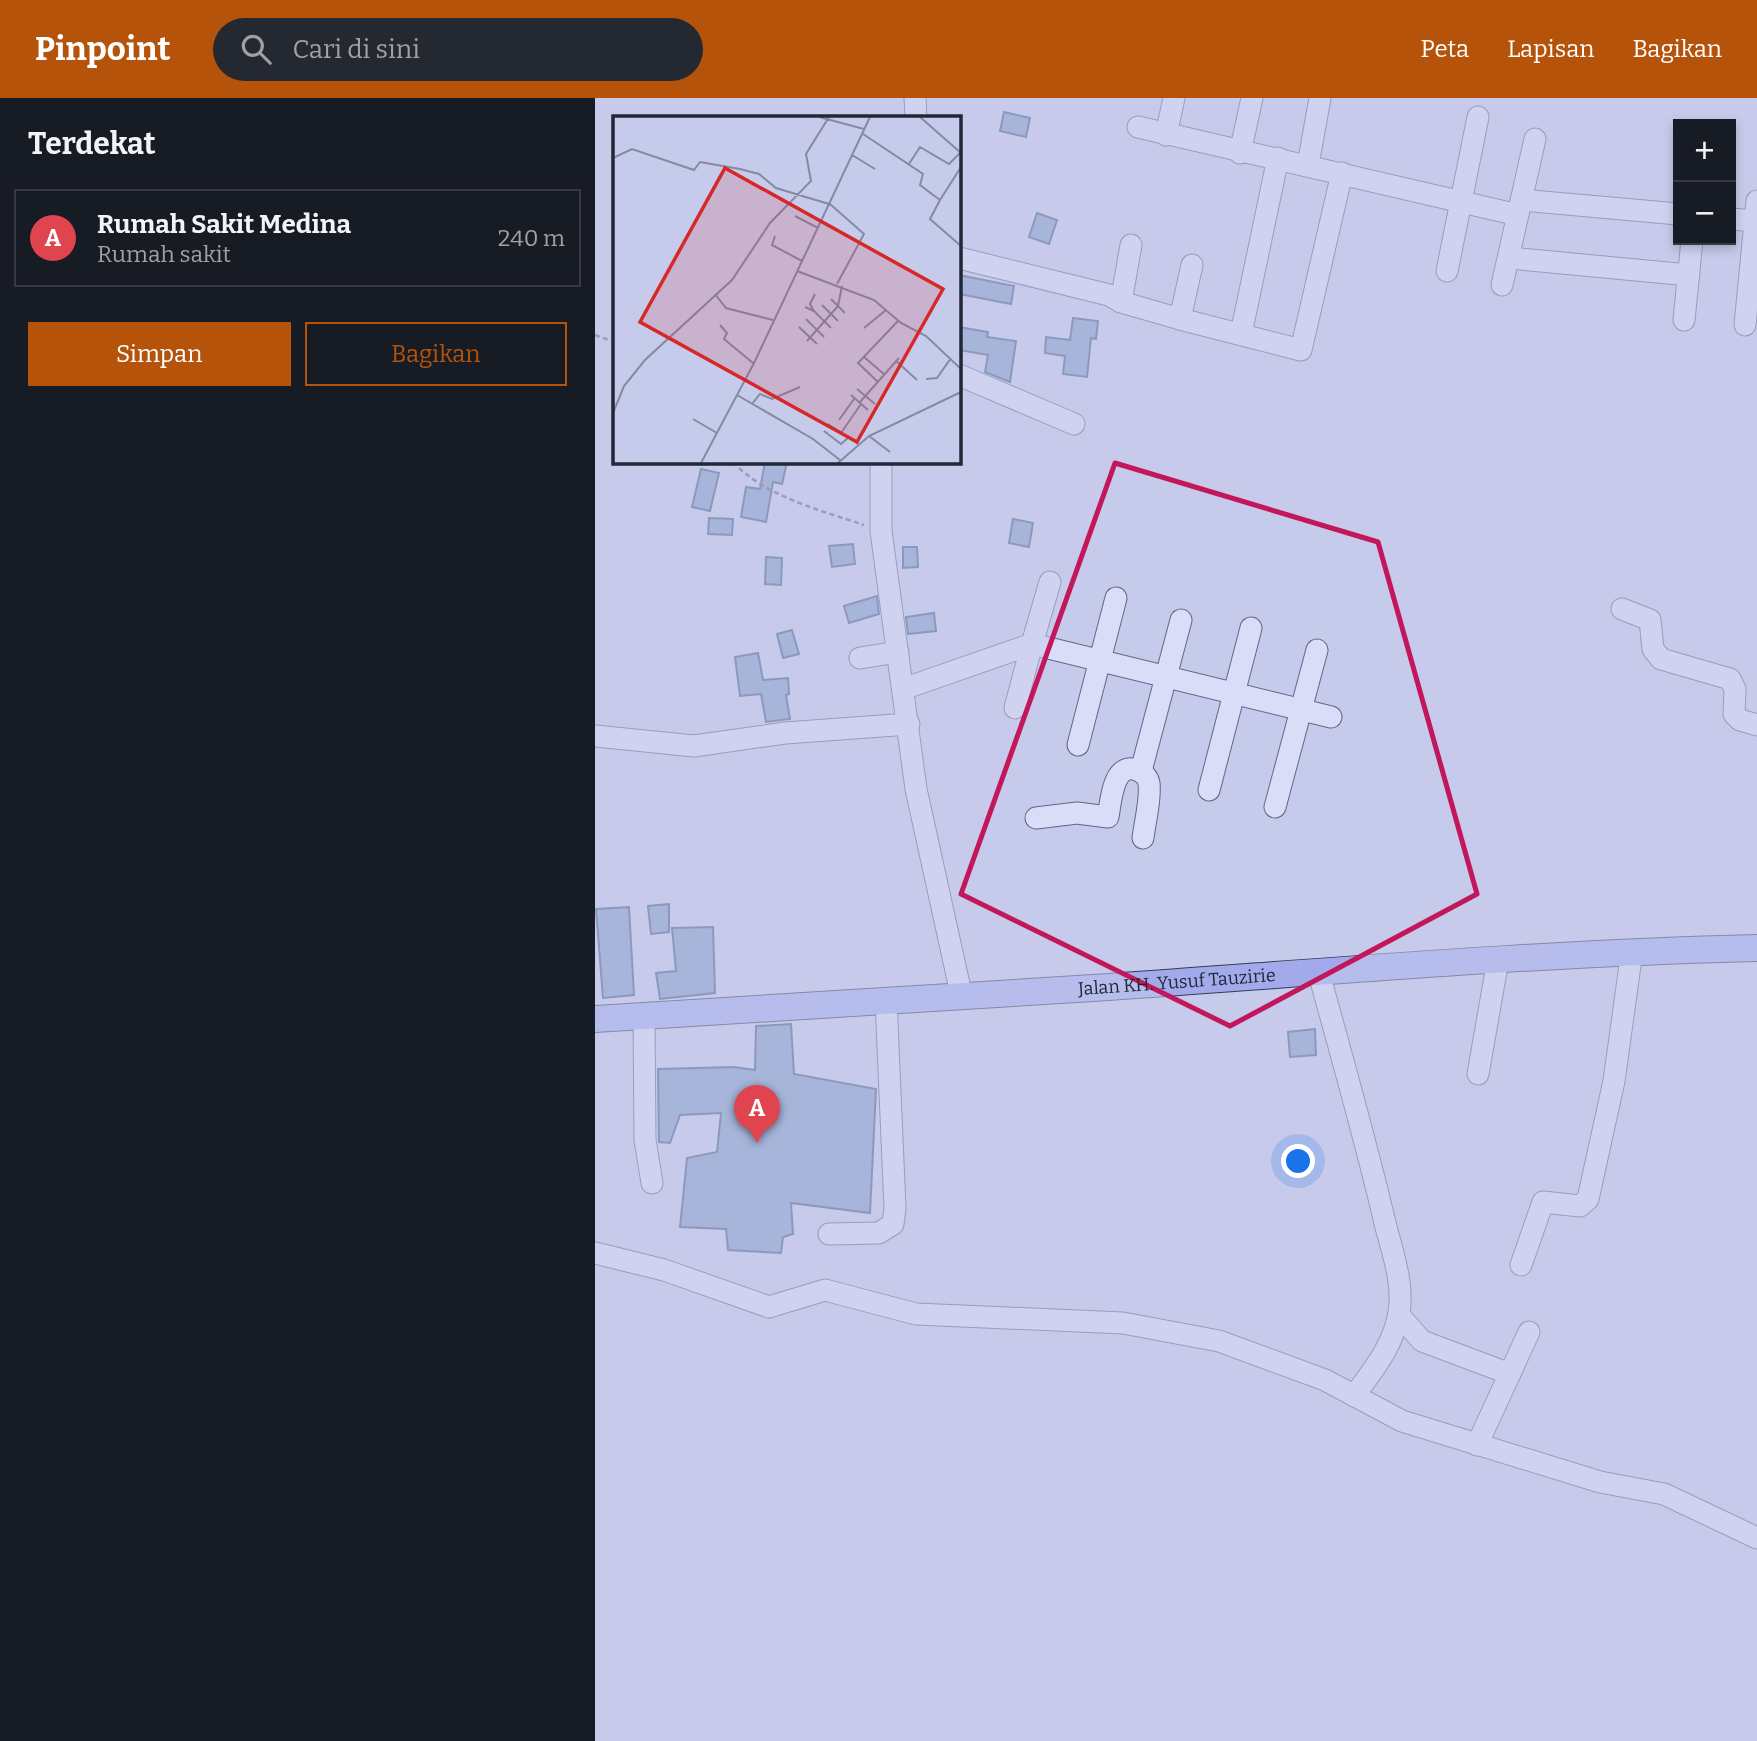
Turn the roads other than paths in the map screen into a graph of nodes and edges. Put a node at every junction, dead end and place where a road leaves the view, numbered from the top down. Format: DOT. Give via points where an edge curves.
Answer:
graph roads {
  1 [pos="915,98"];
  2 [pos="1174,98"];
  3 [pos="1252,98"];
  4 [pos="1320,98"];
  5 [pos="916,116"];
  6 [pos="1478,117"];
  7 [pos="1138,127"];
  8 [pos="1166,135"];
  9 [pos="1535,139"];
  10 [pos="1240,153"];
  11 [pos="1278,158"];
  12 [pos="1308,165"];
  13 [pos="1342,173"];
  14 [pos="1461,202"];
  15 [pos="1520,207"];
  16 [pos="1756,211"];
  17 [pos="1673,214"];
  18 [pos="1736,217"];
  19 [pos="1692,245"];
  20 [pos="1131,246"];
  21 [pos="961,258"];
  22 [pos="1520,259"];
  23 [pos="1192,265"];
  24 [pos="1447,271"];
  25 [pos="1689,275"];
  26 [pos="1502,285"];
  27 [pos="1121,302"];
  28 [pos="1180,319"];
  29 [pos="1684,320"];
  30 [pos="1745,325"];
  31 [pos="1241,334"];
  32 [pos="961,376"];
  33 [pos="1074,424"];
  34 [pos="881,464"];
  35 [pos="1050,582"];
  36 [pos="1116,598"];
  37 [pos="1622,609"];
  38 [pos="1181,620"];
  39 [pos="1251,628"];
  40 [pos="1032,644"];
  41 [pos="1317,650"];
  42 [pos="898,652"];
  43 [pos="860,658"];
  44 [pos="1100,661"];
  45 [pos="1167,677"];
  46 [pos="904,689"];
  47 [pos="1234,693"];
  48 [pos="1015,708"];
  49 [pos="1301,710"];
  50 [pos="1331,717"];
  51 [pos="909,724"];
  52 [pos="1757,725"];
  53 [pos="595,736"];
  54 [pos="1078,745"];
  55 [pos="1141,771"];
  56 [pos="1209,790"];
  57 [pos="1275,807"];
  58 [pos="1036,818"];
  59 [pos="1143,838"];
  60 [pos="1757,948"];
  61 [pos="1632,951"];
  62 [pos="1498,960"];
  63 [pos="1318,970"];
  64 [pos="962,998"];
  65 [pos="886,1000"];
  66 [pos="644,1016"];
  67 [pos="595,1019"];
  68 [pos="1478,1074"];
  69 [pos="652,1183"];
  70 [pos="829,1234"];
  71 [pos="595,1253"];
  72 [pos="1521,1265"];
  73 [pos="1399,1315"];
  74 [pos="1529,1332"];
  75 [pos="1510,1374"];
  76 [pos="1354,1396"];
  77 [pos="1477,1445"];
  78 [pos="1757,1538"];
  1 -- 5 [label="street"];
  2 -- 8 [label="street"];
  3 -- 10 [label="street"];
  4 -- 12 [label="street"];
  6 -- 14 [label="street"];
  7 -- 8 [label="street"];
  8 -- 10 [label="street"];
  9 -- 15 [label="street"];
  10 -- 11 [label="street"];
  11 -- 12 [label="street"];
  11 -- 31 [label="street"];
  12 -- 13 [label="street"];
  13 -- 14 [label="street"];
  13 -- 31 [label="street" via="1301,350"];
  14 -- 15 [label="street"];
  14 -- 24 [label="street"];
  15 -- 17 [label="street"];
  15 -- 26 [label="street"];
  16 -- 18 [label="street"];
  16 -- 30 [label="street"];
  19 -- 25 [label="street"];
  20 -- 27 [label="street"];
  21 -- 27 [label="street" via="1109,295"];
  22 -- 25 [label="street"];
  23 -- 28 [label="street"];
  25 -- 29 [label="street"];
  27 -- 28 [label="street"];
  28 -- 31 [label="street"];
  32 -- 33 [label="street"];
  34 -- 42 [label="street" via="881,531"];
  35 -- 40 [label="street"];
  36 -- 44 [label="street"];
  37 -- 52 [label="street" via="1650,620 1653,649 1661,659 1731,679 1734,714"];
  38 -- 45 [label="street"];
  39 -- 47 [label="street"];
  40 -- 44 [label="street"];
  40 -- 46 [label="street"];
  40 -- 48 [label="street"];
  41 -- 49 [label="street"];
  42 -- 43 [label="street"];
  42 -- 46 [label="street"];
  44 -- 45 [label="street"];
  44 -- 54 [label="street"];
  45 -- 47 [label="street"];
  45 -- 55 [label="street"];
  46 -- 51 [label="street"];
  47 -- 49 [label="street"];
  47 -- 56 [label="street"];
  49 -- 50 [label="street"];
  49 -- 57 [label="street"];
  51 -- 53 [label="street" via="694,746"];
  51 -- 64 [label="street" via="916,789"];
  55 -- 58 [label="street" via="1127,769 1117,777 1108,817 1077,813"];
  55 -- 59 [label="street" via="1149,784"];
  60 -- 61 [label="main road, Jalan KH. Yusuf Tauzirie"];
  61 -- 62 [label="main road, Jalan KH. Yusuf Tauzirie"];
  61 -- 72 [label="street" via="1614,1081 1588,1199 1580,1206 1543,1202"];
  62 -- 63 [label="main road, Jalan KH. Yusuf Tauzirie"];
  62 -- 68 [label="street"];
  63 -- 64 [label="main road, Jalan KH. Yusuf Tauzirie"];
  63 -- 73 [label="street" via="1383,1213 1399,1287"];
  64 -- 65 [label="main road, Jalan KH. Yusuf Tauzirie"];
  65 -- 66 [label="main road, Jalan KH. Yusuf Tauzirie"];
  65 -- 70 [label="street" via="893,1224 879,1233"];
  66 -- 67 [label="main road, Jalan KH. Yusuf Tauzirie"];
  66 -- 69 [label="street" via="645,1140"];
  71 -- 76 [label="street" via="664,1270 769,1307 825,1290 928,1316 1154,1326 1219,1341 1325,1380"];
  73 -- 75 [label="street" via="1422,1341"];
  73 -- 76 [label="street" via="1387,1349"];
  74 -- 75 [label="street"];
  75 -- 77 [label="street"];
  76 -- 77 [label="street" via="1402,1421"];
  77 -- 78 [label="street" via="1614,1486 1664,1494"];
}
